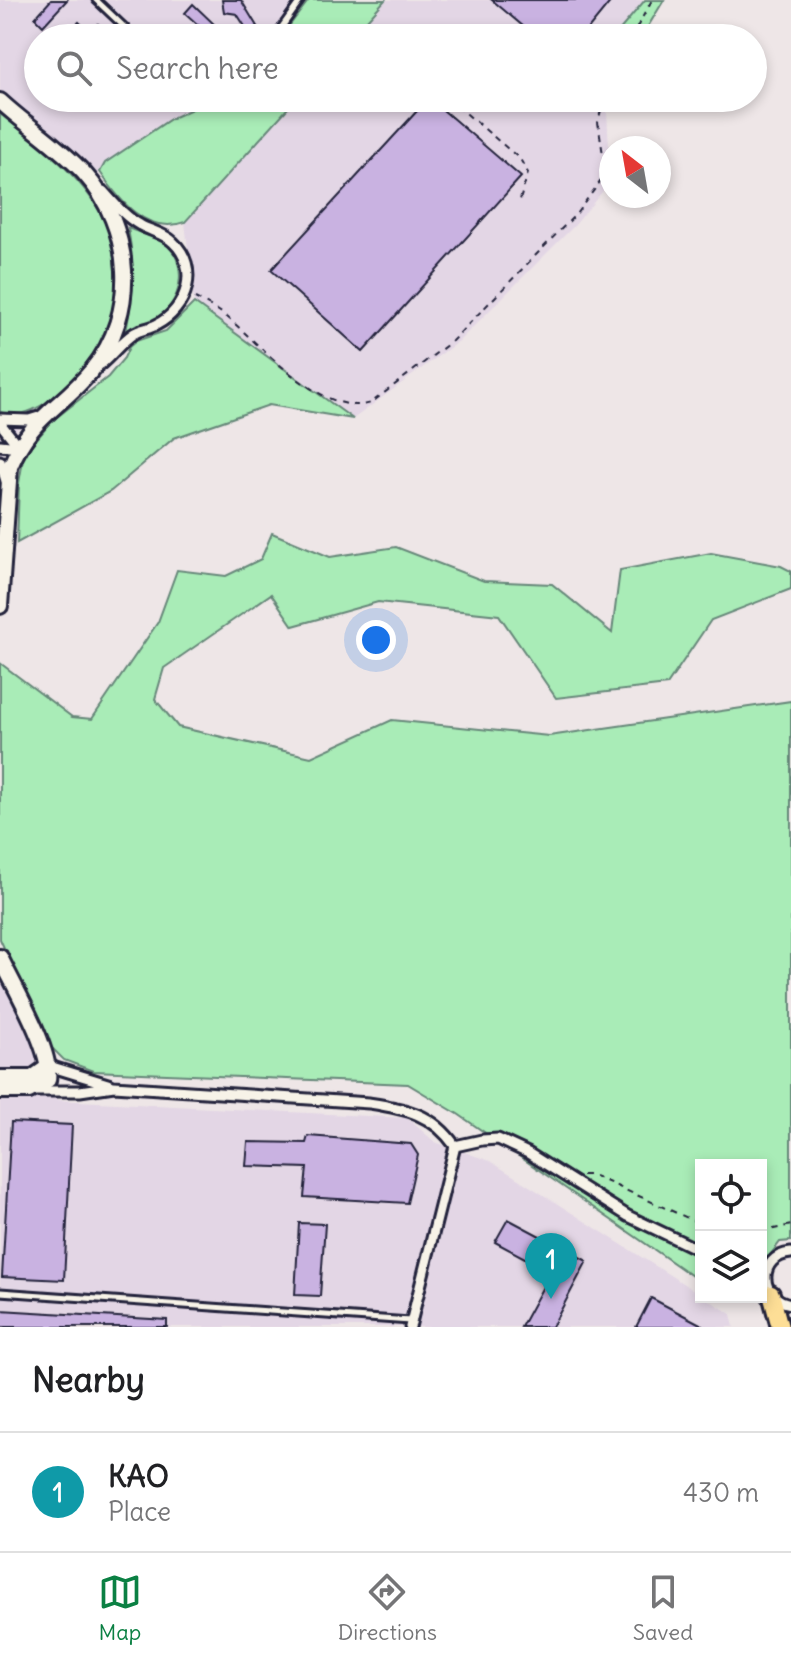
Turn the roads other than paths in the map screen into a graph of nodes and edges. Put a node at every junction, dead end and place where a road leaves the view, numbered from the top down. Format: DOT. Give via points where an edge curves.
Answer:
graph roads {
  1 [pos="96,0"];
  2 [pos="301,0"];
  3 [pos="121,24"];
  4 [pos="284,24"];
  5 [pos="0,101"];
  6 [pos="86,175"];
  7 [pos="89,374"];
  8 [pos="42,416"];
  9 [pos="0,421"];
  10 [pos="0,445"];
  11 [pos="19,447"];
  12 [pos="0,461"];
  13 [pos="7,486"];
  14 [pos="0,606"];
  15 [pos="0,957"];
  16 [pos="49,1066"];
  17 [pos="0,1078"];
  18 [pos="114,1086"];
  19 [pos="0,1091"];
  20 [pos="29,1091"];
  21 [pos="455,1146"];
  22 [pos="695,1248"];
  23 [pos="788,1253"];
  24 [pos="767,1260"];
  25 [pos="767,1268"];
  26 [pos="767,1289"];
  27 [pos="767,1291"];
  28 [pos="0,1292"];
  29 [pos="791,1304"];
  30 [pos="411,1324"];
  31 [pos="780,1327"];
  1 -- 3 [label="lane"];
  2 -- 4 [label="lane"];
  5 -- 6 [label="main road"];
  6 -- 7 [label="main road" via="113,223 125,273 117,328"];
  6 -- 7 [label="street" via="132,220 174,242 189,277 187,293 170,315 130,336"];
  7 -- 8 [label="main road"];
  8 -- 9 [label="street"];
  8 -- 11 [label="main road"];
  9 -- 11 [label="street"];
  10 -- 11 [label="street"];
  11 -- 13 [label="main road"];
  12 -- 13 [label="street"];
  13 -- 14 [label="main road"];
  15 -- 16 [label="main road"];
  16 -- 17 [label="main road" via="32,1078"];
  16 -- 18 [label="street"];
  16 -- 20 [label="main road" via="48,1080"];
  18 -- 20 [label="street"];
  18 -- 21 [label="street" via="405,1109 432,1121"];
  19 -- 20 [label="main road"];
  21 -- 22 [label="street" via="498,1139 628,1216"];
  21 -- 30 [label="street"];
  23 -- 24 [label="street"];
  23 -- 25 [label="street"];
  26 -- 29 [label="street"];
  27 -- 31 [label="highway"];
  28 -- 30 [label="lane"];
}
